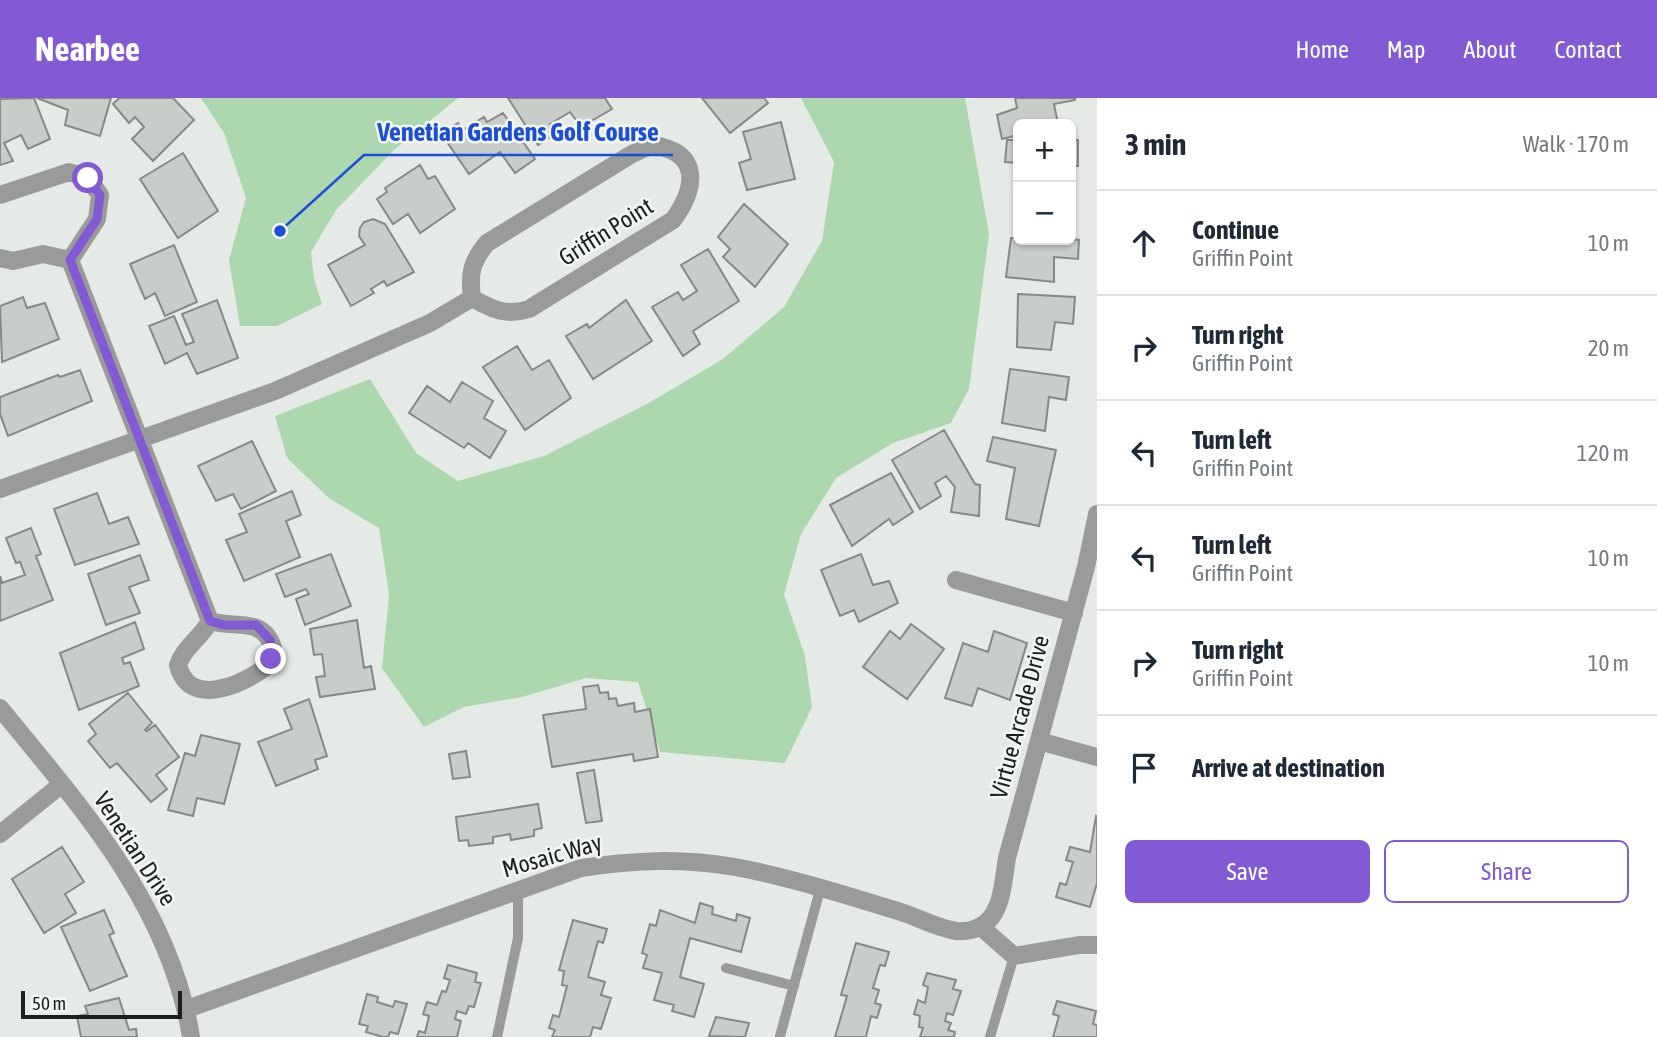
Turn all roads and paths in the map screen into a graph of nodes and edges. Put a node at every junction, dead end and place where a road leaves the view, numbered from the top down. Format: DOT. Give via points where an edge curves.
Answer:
graph roads {
  1 [pos="0,195"];
  2 [pos="0,258"];
  3 [pos="70,260"];
  4 [pos="472,298"];
  5 [pos="140,437"];
  6 [pos="0,489"];
  7 [pos="1097,514"];
  8 [pos="956,580"];
  9 [pos="1074,613"];
  10 [pos="210,621"];
  11 [pos="0,708"];
  12 [pos="1039,741"];
  13 [pos="1097,757"];
  14 [pos="62,784"];
  15 [pos="0,834"];
  16 [pos="518,890"];
  17 [pos="820,890"];
  18 [pos="981,927"];
  19 [pos="1097,946"];
  20 [pos="1014,956"];
  21 [pos="726,968"];
  22 [pos="794,986"];
  23 [pos="187,1009"];
  24 [pos="780,1036"];
  25 [pos="191,1037"];
  26 [pos="497,1037"];
  27 [pos="990,1037"];
  1 -- 3 [label="street" via="69,172 88,178 100,195 97,219"];
  2 -- 3 [label="street" via="13,261 43,254"];
  3 -- 5 [label="street"];
  4 -- 4 [label="street, Griffin Point" via="494,311 513,314 529,309 673,220 687,201 692,181 687,164 672,148 652,145 486,243 473,260"];
  4 -- 5 [label="street" via="430,323 275,391"];
  5 -- 6 [label="street"];
  5 -- 10 [label="street"];
  7 -- 9 [label="street, Virtue Arcade Drive"];
  8 -- 9 [label="street"];
  9 -- 12 [label="street, Virtue Arcade Drive"];
  10 -- 10 [label="street" via="203,635 181,655 178,665 187,683 203,692 215,691 266,667 273,648 265,632 256,625"];
  11 -- 14 [label="street, Venetian Drive"];
  12 -- 13 [label="street"];
  12 -- 18 [label="street, Virtue Arcade Drive" via="998,904"];
  14 -- 15 [label="street"];
  14 -- 23 [label="street, Venetian Drive" via="114,851 148,907"];
  16 -- 17 [label="street, Mosaic Way" via="582,868 636,859 684,859"];
  16 -- 23 [label="street, Mosaic Way"];
  16 -- 26 [label="lane" via="518,937"];
  17 -- 18 [label="street, Mosaic Way" via="954,931"];
  17 -- 22 [label="lane"];
  18 -- 20 [label="street"];
  19 -- 20 [label="street"];
  20 -- 27 [label="lane"];
  21 -- 22 [label="lane"];
  22 -- 24 [label="lane"];
  23 -- 25 [label="street, Venetian Drive"];
}
